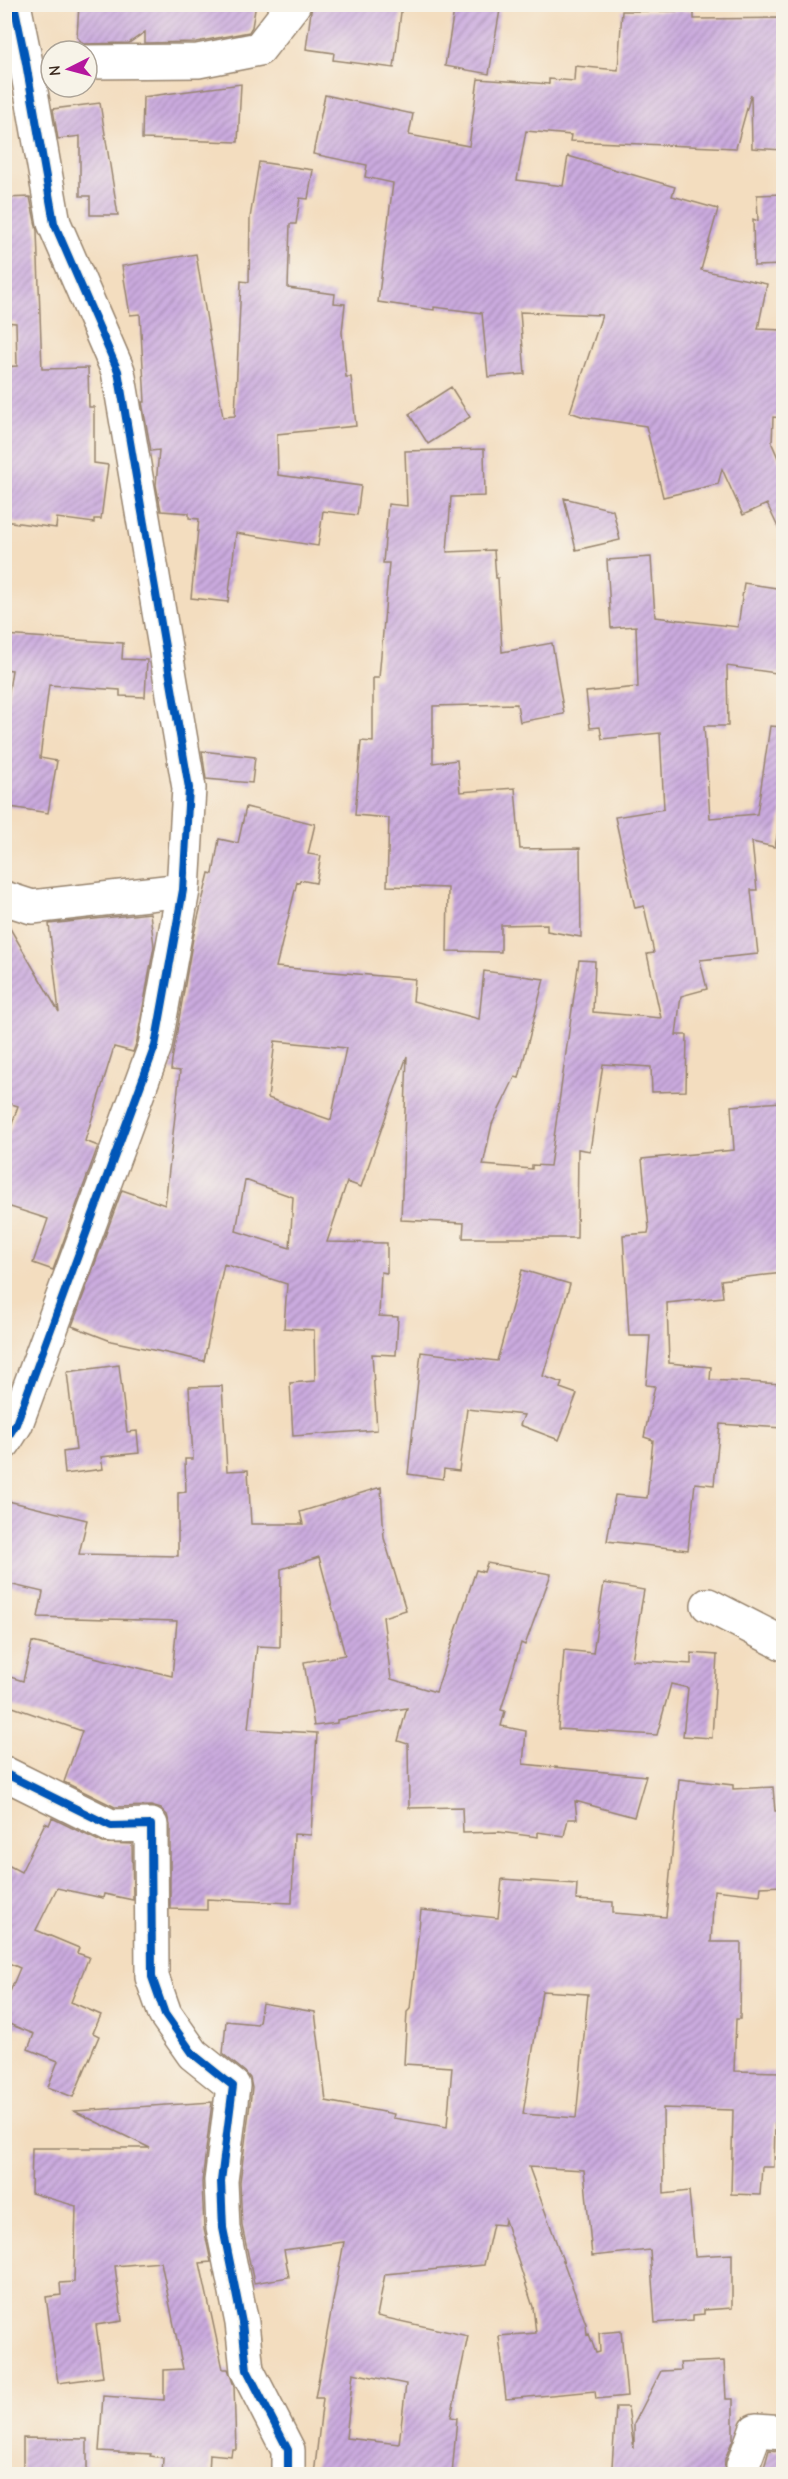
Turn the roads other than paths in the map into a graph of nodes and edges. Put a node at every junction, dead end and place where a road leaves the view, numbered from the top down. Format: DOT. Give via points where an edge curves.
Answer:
graph roads {
  1 [pos="14,4"];
  2 [pos="294,4"];
  3 [pos="27,58"];
  4 [pos="99,62"];
  5 [pos="183,890"];
  6 [pos="4,898"];
  7 [pos="4,1443"];
  8 [pos="708,1605"];
  9 [pos="783,1644"];
  10 [pos="4,1773"];
  11 [pos="783,2432"];
  12 [pos="288,2475"];
  13 [pos="743,2475"];
  1 -- 3 [label="street"];
  2 -- 4 [label="street" via="259,49 198,61"];
  3 -- 5 [label="street" via="54,223 118,371 189,788"];
  5 -- 6 [label="street" via="32,907"];
  5 -- 7 [label="street" via="155,1046 16,1424"];
  8 -- 9 [label="street"];
  10 -- 12 [label="street" via="111,1826 151,1825 152,1977 165,2014 193,2054 233,2086 221,2181 223,2228 247,2370 288,2450"];
  11 -- 13 [label="street" via="756,2430"];
}
